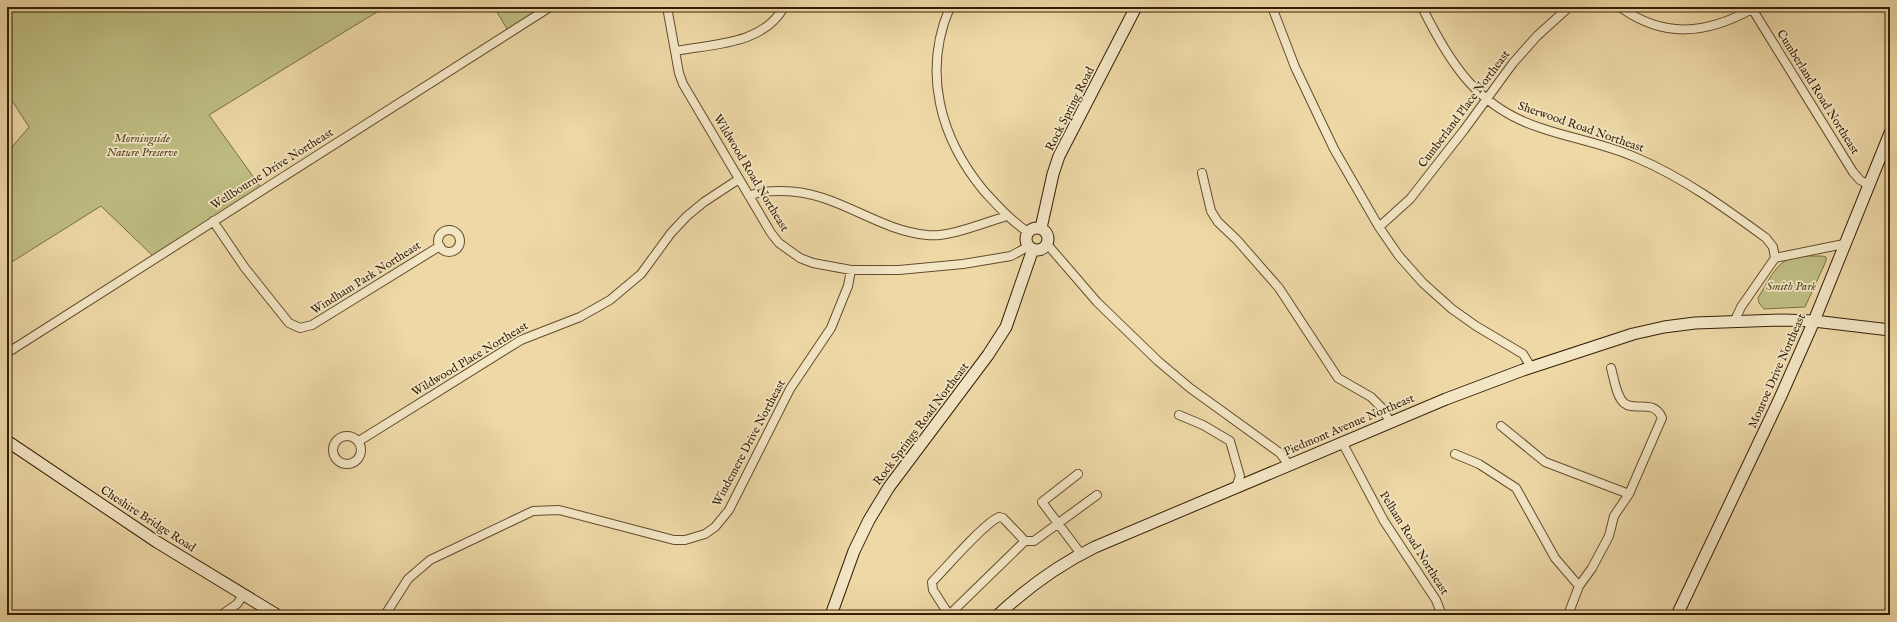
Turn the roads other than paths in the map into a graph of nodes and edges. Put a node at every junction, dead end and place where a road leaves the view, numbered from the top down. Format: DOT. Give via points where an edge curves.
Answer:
graph roads {
  1 [pos="550,7"];
  2 [pos="667,7"];
  3 [pos="784,7"];
  4 [pos="950,7"];
  5 [pos="1136,7"];
  6 [pos="1272,7"];
  7 [pos="1422,7"];
  8 [pos="1568,7"];
  9 [pos="1620,7"];
  10 [pos="1752,8"];
  11 [pos="675,51"];
  12 [pos="1486,100"];
  13 [pos="1890,133"];
  14 [pos="1202,173"];
  15 [pos="739,179"];
  16 [pos="1869,185"];
  17 [pos="749,196"];
  18 [pos="1007,216"];
  19 [pos="213,221"];
  20 [pos="1379,227"];
  21 [pos="1041,228"];
  22 [pos="1028,232"];
  23 [pos="1047,244"];
  24 [pos="1844,244"];
  25 [pos="440,246"];
  26 [pos="1031,248"];
  27 [pos="1775,258"];
  28 [pos="851,270"];
  29 [pos="1814,321"];
  30 [pos="1734,322"];
  31 [pos="1890,330"];
  32 [pos="7,353"];
  33 [pos="1531,367"];
  34 [pos="1611,368"];
  35 [pos="1179,415"];
  36 [pos="1390,422"];
  37 [pos="1501,426"];
  38 [pos="7,441"];
  39 [pos="359,441"];
  40 [pos="1342,442"];
  41 [pos="1455,454"];
  42 [pos="1289,465"];
  43 [pos="1078,474"];
  44 [pos="1236,487"];
  45 [pos="1629,494"];
  46 [pos="1097,496"];
  47 [pos="1059,524"];
  48 [pos="1025,541"];
  49 [pos="1081,554"];
  50 [pos="1579,586"];
  51 [pos="243,595"];
  52 [pos="221,615"];
  53 [pos="277,615"];
  54 [pos="385,615"];
  55 [pos="830,615"];
  56 [pos="998,615"];
  57 [pos="1442,615"];
  58 [pos="1568,615"];
  59 [pos="1677,615"];
  1 -- 19 [label="street, Wellbourne Drive Northeast"];
  2 -- 11 [label="street, Wildwood Road Northeast"];
  3 -- 11 [label="street" via="773,22 753,36"];
  4 -- 18 [label="street" via="940,37 937,62 938,98 943,119 951,139 976,181"];
  5 -- 21 [label="main road, Rock Spring Road" via="1059,156"];
  6 -- 20 [label="street" via="1314,109"];
  7 -- 12 [label="street, Sherwood Road Northeast" via="1455,66"];
  8 -- 12 [label="street, Cumberland Place Northeast" via="1514,62"];
  9 -- 10 [label="street" via="1649,23 1670,29 1691,30 1733,20"];
  10 -- 16 [label="street, Cumberland Road Northeast" via="1853,172"];
  11 -- 15 [label="street, Wildwood Road Northeast" via="683,84"];
  12 -- 20 [label="street, Cumberland Place Northeast" via="1410,199"];
  12 -- 27 [label="street, Sherwood Road Northeast" via="1528,124 1608,146 1663,170 1706,195 1766,238 1773,247"];
  13 -- 16 [label="main road, Monroe Drive Northeast"];
  14 -- 36 [label="street" via="1211,211 1218,222 1278,288 1338,378 1371,397 1382,408"];
  15 -- 17 [label="street, Wildwood Road Northeast"];
  15 -- 39 [label="street, Wildwood Place Northeast" via="687,216 641,274 610,300 580,317 521,340"];
  16 -- 24 [label="main road, Monroe Drive Northeast"];
  17 -- 18 [label="street" via="764,191 812,194 835,201 888,225 929,236 942,235"];
  17 -- 28 [label="street, Wildwood Road Northeast" via="771,233 789,251 813,263"];
  18 -- 22 [label="street"];
  19 -- 25 [label="street, Windham Park Northeast" via="260,288 289,323 300,328 312,325"];
  19 -- 32 [label="street, Wellbourne Drive Northeast"];
  20 -- 33 [label="street" via="1399,256 1437,296 1476,326 1523,354"];
  21 -- 22 [label="main road" via="1034,228"];
  21 -- 23 [label="main road" via="1047,234"];
  22 -- 26 [label="main road" via="1026,240"];
  23 -- 26 [label="main road" via="1042,249"];
  23 -- 42 [label="street" via="1098,302 1158,361 1190,388 1280,453"];
  24 -- 27 [label="street"];
  24 -- 29 [label="main road, Monroe Drive Northeast"];
  26 -- 28 [label="street, Wildwood Road Northeast" via="1011,256 963,264 899,270"];
  26 -- 55 [label="main road, Rock Springs Road Northeast" via="1006,328 877,506 854,551"];
  27 -- 30 [label="street" via="1741,307"];
  28 -- 54 [label="street, Windemere Drive Northeast" via="848,286 831,328 790,389 728,510 715,527 695,538 674,540 559,510 533,510 430,560 408,579"];
  29 -- 30 [label="main road, Piedmont Avenue Northeast"];
  29 -- 31 [label="main road, Piedmont Avenue Northeast"];
  29 -- 59 [label="main road, Monroe Drive Northeast" via="1752,459"];
  30 -- 33 [label="main road, Piedmont Avenue Northeast" via="1679,325 1633,334"];
  33 -- 36 [label="main road, Piedmont Avenue Northeast"];
  34 -- 45 [label="street" via="1623,403 1652,408 1662,418"];
  35 -- 44 [label="street" via="1230,441 1240,476"];
  36 -- 40 [label="main road, Piedmont Avenue Northeast"];
  37 -- 45 [label="street" via="1545,462"];
  38 -- 51 [label="main road, Cheshire Bridge Road" via="150,538"];
  40 -- 42 [label="main road, Piedmont Avenue Northeast"];
  40 -- 57 [label="street, Pelham Road Northeast" via="1384,522 1436,600"];
  41 -- 50 [label="street" via="1479,464 1516,488 1555,558"];
  42 -- 44 [label="main road, Piedmont Avenue Northeast"];
  43 -- 47 [label="street" via="1042,502"];
  44 -- 49 [label="main road, Piedmont Avenue Northeast"];
  45 -- 50 [label="street" via="1614,516 1609,536 1592,568"];
  46 -- 47 [label="street"];
  47 -- 48 [label="street" via="1034,541"];
  47 -- 49 [label="street"];
  48 -- 48 [label="street" via="1003,518 995,519 976,537 932,582 933,590 949,614"];
  49 -- 56 [label="main road, Piedmont Avenue Northeast" via="1038,580"];
  50 -- 58 [label="street"];
  51 -- 52 [label="street" via="237,604"];
  51 -- 53 [label="main road, Cheshire Bridge Road"];
}
